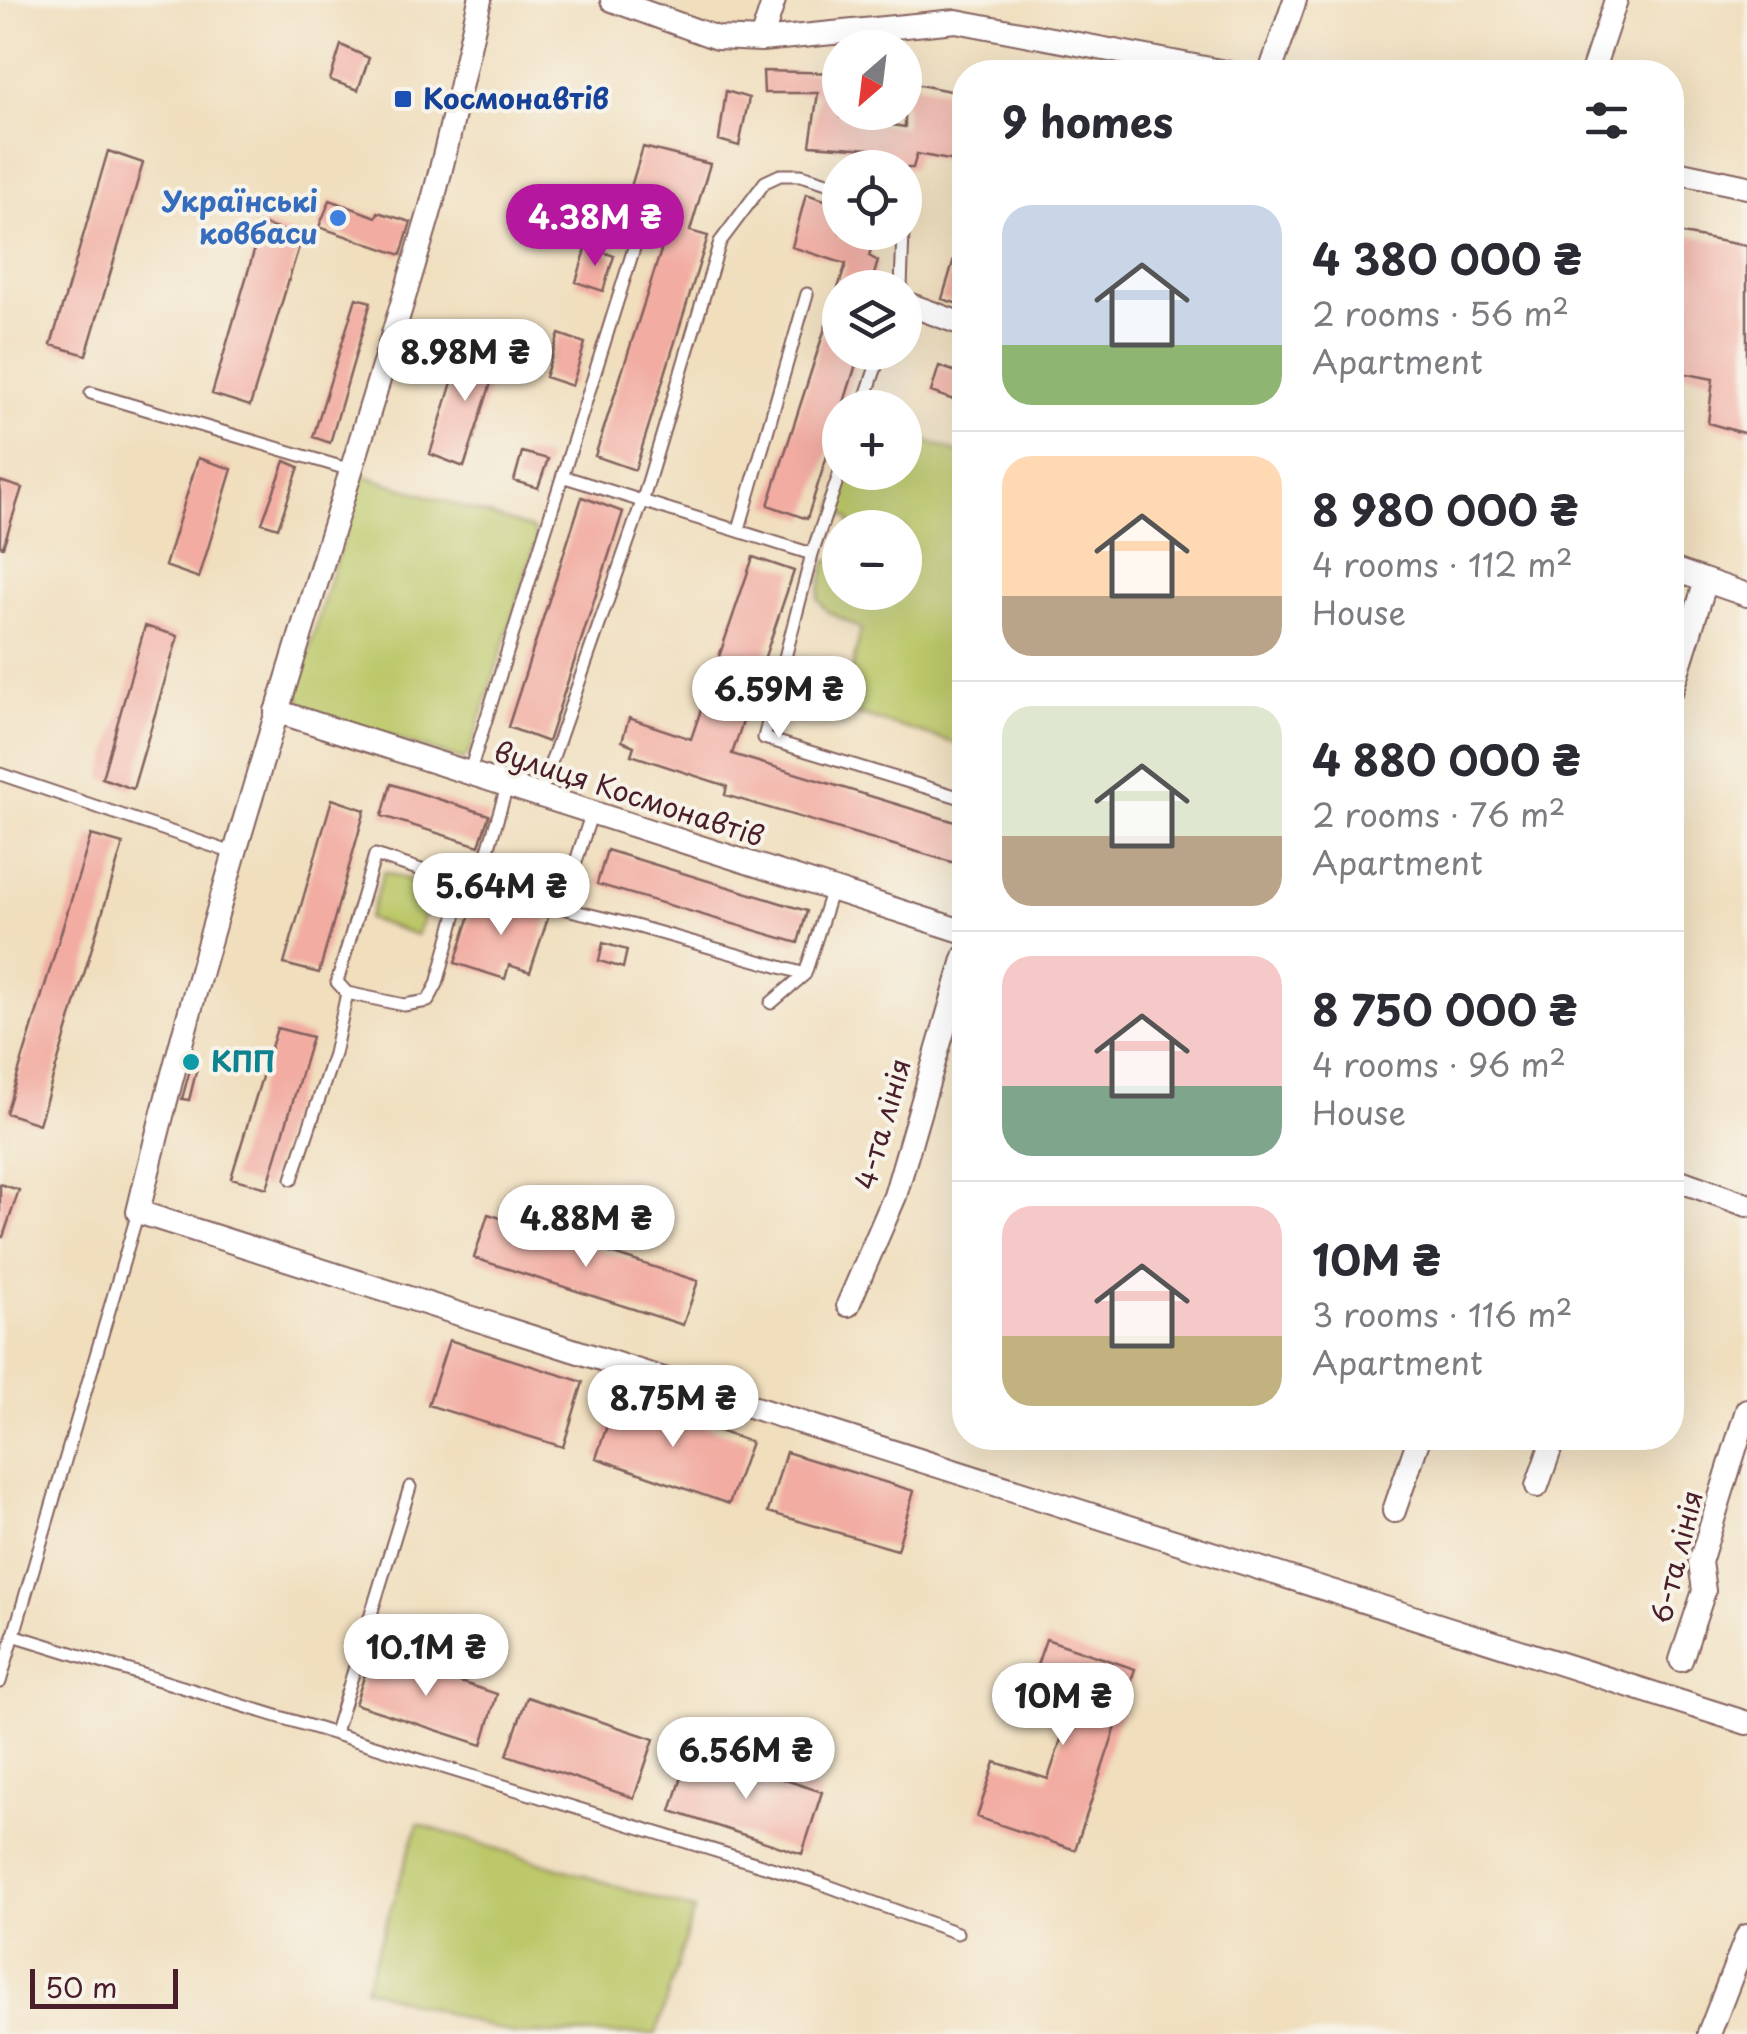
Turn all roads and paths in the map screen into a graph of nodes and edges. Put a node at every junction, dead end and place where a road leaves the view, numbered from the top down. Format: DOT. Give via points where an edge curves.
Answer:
graph roads {
  1 [pos="480,0"];
  2 [pos="612,0"];
  3 [pos="774,0"];
  4 [pos="1294,0"];
  5 [pos="1616,0"];
  6 [pos="960,10"];
  7 [pos="761,40"];
  8 [pos="1175,60"];
  9 [pos="1274,60"];
  10 [pos="1596,60"];
  11 [pos="1684,173"];
  12 [pos="822,181"];
  13 [pos="1747,186"];
  14 [pos="639,232"];
  15 [pos="807,294"];
  16 [pos="922,309"];
  17 [pos="952,320"];
  18 [pos="90,393"];
  19 [pos="351,470"];
  20 [pos="565,477"];
  21 [pos="834,490"];
  22 [pos="643,499"];
  23 [pos="739,529"];
  24 [pos="812,554"];
  25 [pos="1684,573"];
  26 [pos="1706,581"];
  27 [pos="1747,595"];
  28 [pos="1684,650"];
  29 [pos="276,710"];
  30 [pos="0,774"];
  31 [pos="469,774"];
  32 [pos="507,787"];
  33 [pos="952,795"];
  34 [pos="539,797"];
  35 [pos="591,814"];
  36 [pos="236,854"];
  37 [pos="470,885"];
  38 [pos="832,889"];
  39 [pos="561,908"];
  40 [pos="952,928"];
  41 [pos="805,974"];
  42 [pos="347,993"];
  43 [pos="952,1001"];
  44 [pos="771,1004"];
  45 [pos="292,1179"];
  46 [pos="1684,1182"];
  47 [pos="1747,1205"];
  48 [pos="138,1212"];
  49 [pos="848,1304"];
  50 [pos="1747,1410"];
  51 [pos="1414,1450"];
  52 [pos="1550,1450"];
  53 [pos="1537,1486"];
  54 [pos="410,1487"];
  55 [pos="1394,1511"];
  56 [pos="13,1635"];
  57 [pos="1681,1660"];
  58 [pos="0,1682"];
  59 [pos="1747,1722"];
  60 [pos="336,1732"];
  61 [pos="957,1934"];
  62 [pos="1747,1936"];
  63 [pos="1709,2034"];
  1 -- 19 [label="street" via="430,211"];
  2 -- 7 [label="street" via="717,38"];
  3 -- 7 [label="street"];
  4 -- 9 [label="street"];
  5 -- 10 [label="street"];
  6 -- 7 [label="street"];
  6 -- 8 [label="street"];
  11 -- 13 [label="street"];
  12 -- 22 [label="lane" via="780,175 765,182 720,242"];
  14 -- 20 [label="lane"];
  15 -- 23 [label="lane"];
  16 -- 17 [label="street"];
  18 -- 19 [label="lane"];
  19 -- 29 [label="street"];
  20 -- 22 [label="lane"];
  20 -- 31 [label="lane"];
  21 -- 24 [label="lane"];
  22 -- 23 [label="lane"];
  22 -- 34 [label="lane"];
  23 -- 24 [label="lane"];
  24 -- 33 [label="lane" via="764,738"];
  25 -- 26 [label="street"];
  26 -- 27 [label="street"];
  26 -- 28 [label="street"];
  29 -- 31 [label="street, вулиця Космонавтів"];
  29 -- 36 [label="street"];
  30 -- 36 [label="lane"];
  31 -- 32 [label="street, вулиця Космонавтів"];
  32 -- 34 [label="street, вулиця Космонавтів"];
  32 -- 37 [label="lane"];
  34 -- 35 [label="street, вулиця Космонавтів"];
  35 -- 38 [label="street, вулиця Космонавтів"];
  35 -- 39 [label="lane"];
  36 -- 48 [label="street" via="178,1046"];
  37 -- 39 [label="lane"];
  37 -- 42 [label="lane" via="428,1001 404,1005"];
  37 -- 42 [label="lane" via="374,855 337,982"];
  38 -- 40 [label="street, вулиця Космонавтів"];
  38 -- 41 [label="lane"];
  39 -- 41 [label="lane"];
  41 -- 44 [label="lane"];
  42 -- 45 [label="lane"];
  43 -- 49 [label="street, 4-та лінія" via="895,1196"];
  46 -- 47 [label="street"];
  48 -- 56 [label="lane"];
  48 -- 59 [label="street"];
  50 -- 57 [label="street, 6-та лінія" via="1700,1562 1704,1591"];
  51 -- 55 [label="street"];
  52 -- 53 [label="street"];
  54 -- 60 [label="lane"];
  56 -- 58 [label="lane"];
  56 -- 60 [label="lane"];
  60 -- 61 [label="lane" via="820,1883"];
  62 -- 63 [label="street"];
}
